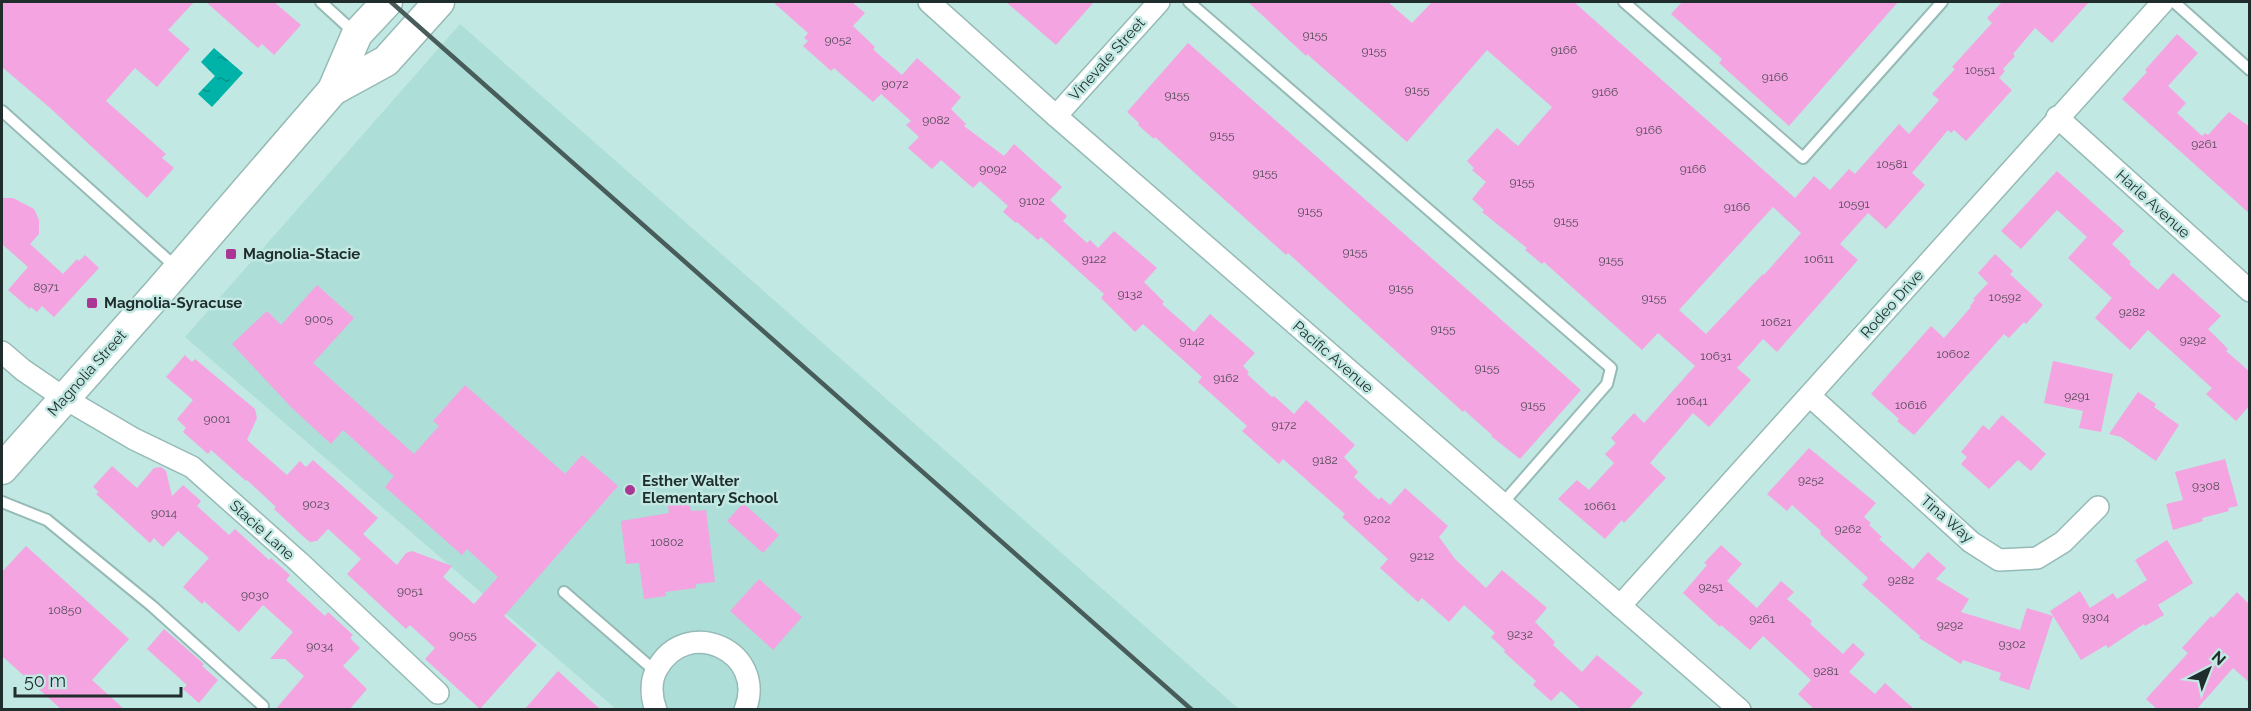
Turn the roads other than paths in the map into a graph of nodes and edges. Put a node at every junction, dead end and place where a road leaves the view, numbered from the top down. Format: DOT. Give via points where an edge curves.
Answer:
graph roads {
  1 [pos="321,2"];
  2 [pos="387,2"];
  3 [pos="440,2"];
  4 [pos="929,2"];
  5 [pos="1159,2"];
  6 [pos="1189,2"];
  7 [pos="1624,2"];
  8 [pos="1942,2"];
  9 [pos="2163,2"];
  10 [pos="2174,2"];
  11 [pos="357,34"];
  12 [pos="2250,70"];
  13 [pos="333,90"];
  14 [pos="2,111"];
  15 [pos="1056,116"];
  16 [pos="2057,117"];
  17 [pos="178,270"];
  18 [pos="2250,291"];
  19 [pos="2,352"];
  20 [pos="1810,396"];
  21 [pos="64,398"];
  22 [pos="2,469"];
  23 [pos="2,502"];
  24 [pos="1502,504"];
  25 [pos="2098,507"];
  26 [pos="564,592"];
  27 [pos="1620,606"];
  28 [pos="656,671"];
  29 [pos="438,693"];
  30 [pos="263,706"];
  31 [pos="656,710"];
  32 [pos="745,710"];
  33 [pos="1740,710"];
  1 -- 11 [label="lane"];
  2 -- 11 [label="main road"];
  3 -- 13 [label="main road" via="386,61"];
  4 -- 15 [label="street, Pacific Avenue"];
  5 -- 15 [label="street, Vinevale Street"];
  6 -- 24 [label="lane" via="1611,368 1606,384"];
  7 -- 8 [label="lane" via="1803,158"];
  9 -- 16 [label="street, Rodeo Drive"];
  10 -- 12 [label="lane"];
  11 -- 13 [label="main road"];
  13 -- 17 [label="main road, Magnolia Street"];
  14 -- 17 [label="lane"];
  15 -- 24 [label="street, Pacific Avenue"];
  16 -- 18 [label="street, Harle Avenue"];
  16 -- 20 [label="street, Rodeo Drive"];
  17 -- 21 [label="main road, Magnolia Street"];
  19 -- 21 [label="street, Stacie Lane"];
  20 -- 25 [label="street, Tina Way" via="1971,542 1999,560 2037,558 2063,542"];
  20 -- 27 [label="street, Rodeo Drive"];
  21 -- 22 [label="main road, Magnolia Street"];
  21 -- 29 [label="street, Stacie Lane" via="192,467"];
  23 -- 30 [label="lane" via="47,520 152,606"];
  24 -- 27 [label="street, Pacific Avenue"];
  26 -- 28 [label="lane"];
  27 -- 33 [label="street, Pacific Avenue"];
  28 -- 31 [label="street" via="652,687"];
  28 -- 32 [label="street" via="664,658 690,642 721,646 744,668 749,684"];
}
